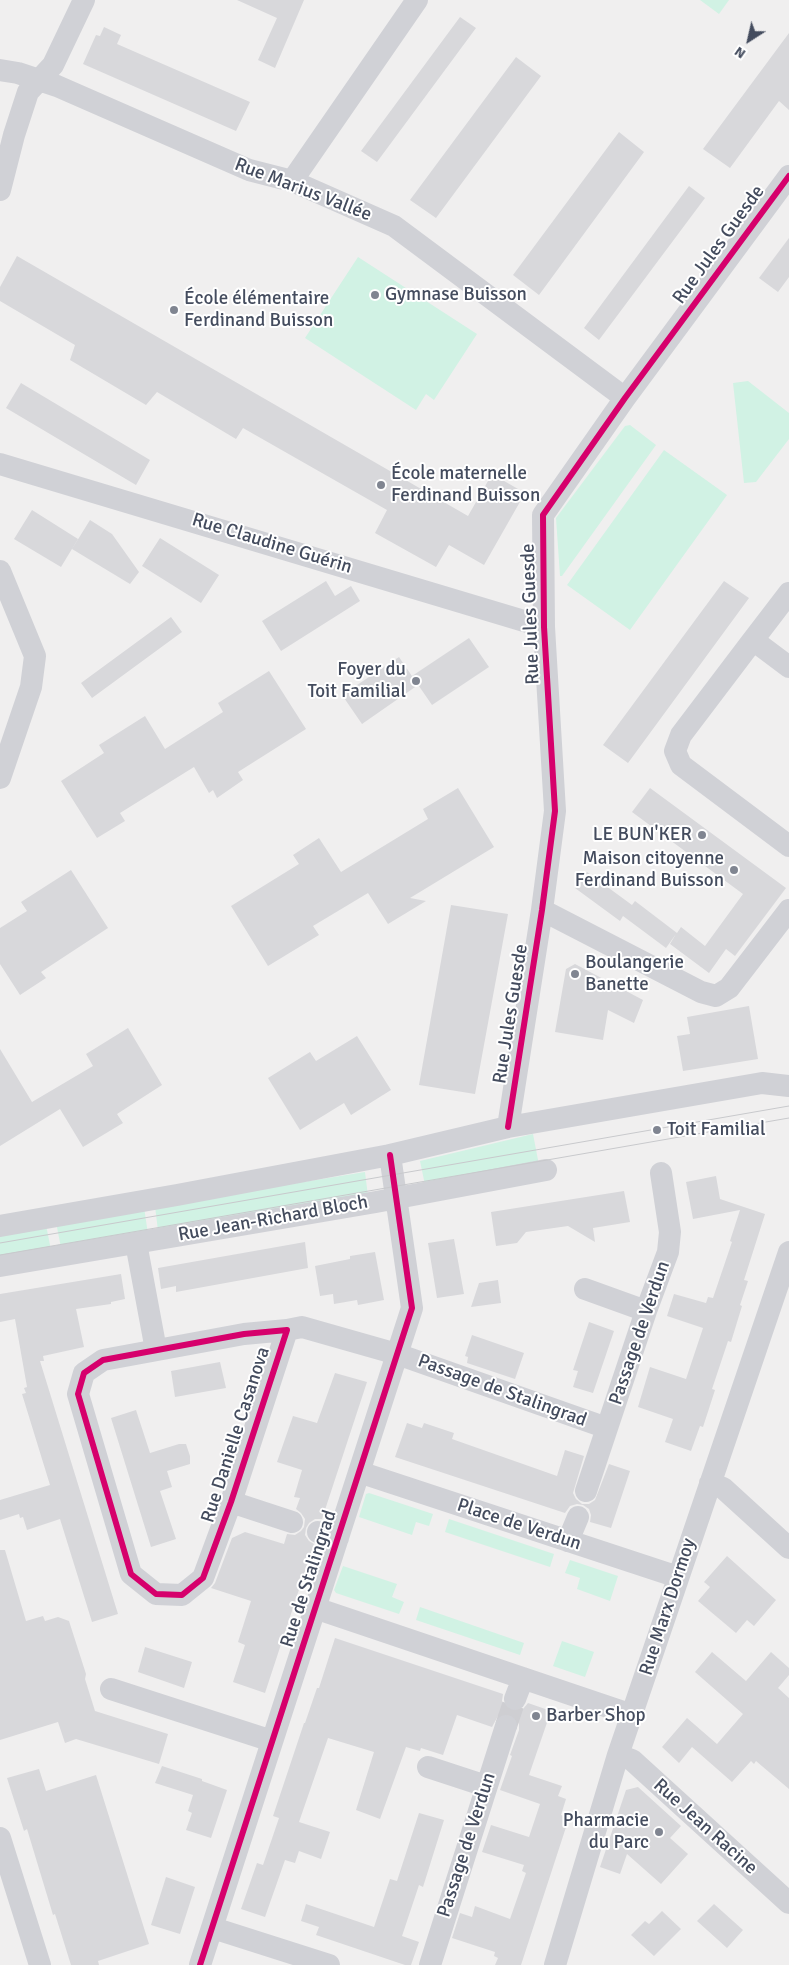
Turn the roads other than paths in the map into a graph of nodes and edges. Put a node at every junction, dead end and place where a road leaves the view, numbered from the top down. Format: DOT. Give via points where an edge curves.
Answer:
graph roads {
  1 [pos="84,0"];
  2 [pos="410,2"];
  3 [pos="0,70"];
  4 [pos="38,80"];
  5 [pos="789,176"];
  6 [pos="292,181"];
  7 [pos="0,190"];
  8 [pos="625,398"];
  9 [pos="0,464"];
  10 [pos="0,571"];
  11 [pos="789,593"];
  12 [pos="544,627"];
  13 [pos="753,640"];
  14 [pos="789,667"];
  15 [pos="0,778"];
  16 [pos="789,846"];
  17 [pos="542,910"];
  18 [pos="789,910"];
  19 [pos="789,1086"];
  20 [pos="508,1127"];
  21 [pos="390,1155"];
  22 [pos="546,1170"];
  23 [pos="661,1173"];
  24 [pos="396,1198"];
  25 [pos="0,1226"];
  26 [pos="136,1242"];
  27 [pos="789,1252"];
  28 [pos="0,1266"];
  29 [pos="585,1289"];
  30 [pos="646,1311"];
  31 [pos="287,1330"];
  32 [pos="156,1350"];
  33 [pos="398,1354"];
  34 [pos="607,1428"];
  35 [pos="359,1472"];
  36 [pos="710,1483"];
  37 [pos="586,1491"];
  38 [pos="231,1502"];
  39 [pos="578,1517"];
  40 [pos="292,1522"];
  41 [pos="568,1541"];
  42 [pos="789,1548"];
  43 [pos="678,1577"];
  44 [pos="315,1608"];
  45 [pos="111,1689"];
  46 [pos="632,1715"];
  47 [pos="506,1726"];
  48 [pos="272,1741"];
  49 [pos="618,1755"];
  50 [pos="428,1767"];
  51 [pos="486,1786"];
  52 [pos="0,1838"];
  53 [pos="789,1903"];
  54 [pos="213,1928"];
  55 [pos="40,1965"];
  56 [pos="200,1965"];
  57 [pos="329,1965"];
  58 [pos="430,1965"];
  59 [pos="555,1965"];
  1 -- 4 [label="street" via="53,65"];
  2 -- 6 [label="street"];
  3 -- 4 [label="street, Rue Marius Vallée"];
  4 -- 6 [label="street, Rue Marius Vallée" via="249,170"];
  4 -- 7 [label="street" via="28,92"];
  5 -- 8 [label="street, Rue Jules Guesde"];
  6 -- 8 [label="street, Rue Marius Vallée" via="394,226"];
  8 -- 12 [label="street, Rue Jules Guesde" via="543,515"];
  9 -- 12 [label="street, Rue Claudine Guérin"];
  10 -- 15 [label="street" via="36,656 31,687"];
  11 -- 13 [label="street"];
  12 -- 17 [label="street, Rue Jules Guesde" via="556,811"];
  13 -- 14 [label="street"];
  13 -- 16 [label="street" via="681,735 675,751 680,765"];
  17 -- 18 [label="street" via="701,992 716,996 729,988"];
  17 -- 20 [label="street, Rue Jules Guesde"];
  19 -- 20 [label="street" via="762,1083"];
  20 -- 21 [label="street"];
  21 -- 24 [label="street, Rue de Stalingrad"];
  21 -- 25 [label="street"];
  22 -- 24 [label="street, Rue Jean-Richard Bloch"];
  23 -- 30 [label="street, Passage de Verdun" via="670,1232 668,1252"];
  24 -- 26 [label="street, Rue Jean-Richard Bloch"];
  24 -- 33 [label="street, Rue de Stalingrad" via="412,1308"];
  26 -- 28 [label="street, Rue Jean-Richard Bloch"];
  26 -- 32 [label="street"];
  27 -- 36 [label="street, Rue Marx Dormoy"];
  29 -- 30 [label="street"];
  30 -- 34 [label="street, Passage de Verdun"];
  31 -- 32 [label="street, Rue Danielle Casanova" via="244,1334"];
  31 -- 33 [label="street, Rue Danielle Casanova" via="302,1327"];
  31 -- 38 [label="street, Rue Danielle Casanova"];
  32 -- 38 [label="street, Rue Danielle Casanova" via="103,1360 84,1373 78,1394 131,1574 156,1594 182,1595 203,1578"];
  33 -- 34 [label="street, Passage de Stalingrad"];
  33 -- 35 [label="street, Rue de Stalingrad"];
  34 -- 37 [label="street, Passage de Verdun"];
  35 -- 41 [label="street, Place de Verdun"];
  35 -- 44 [label="street, Rue de Stalingrad" via="328,1535"];
  36 -- 42 [label="street" via="723,1488"];
  36 -- 43 [label="street, Rue Marx Dormoy"];
  38 -- 40 [label="street, Rue Danielle Casanova"];
  39 -- 41 [label="street"];
  41 -- 43 [label="street, Place de Verdun"];
  43 -- 46 [label="street, Rue Marx Dormoy"];
  44 -- 46 [label="street" via="519,1688"];
  44 -- 48 [label="street, Rue de Stalingrad"];
  45 -- 48 [label="street"];
  46 -- 49 [label="street, Rue Marx Dormoy"];
  47 -- 51 [label="street, Passage de Verdun"];
  48 -- 54 [label="street, Rue de Stalingrad"];
  49 -- 53 [label="street, Rue Jean Racine" via="632,1760"];
  49 -- 59 [label="street, Rue Marx Dormoy"];
  50 -- 51 [label="street"];
  51 -- 58 [label="street, Passage de Verdun"];
  52 -- 55 [label="street"];
  54 -- 56 [label="street, Rue de Stalingrad"];
  54 -- 57 [label="street"];
}
